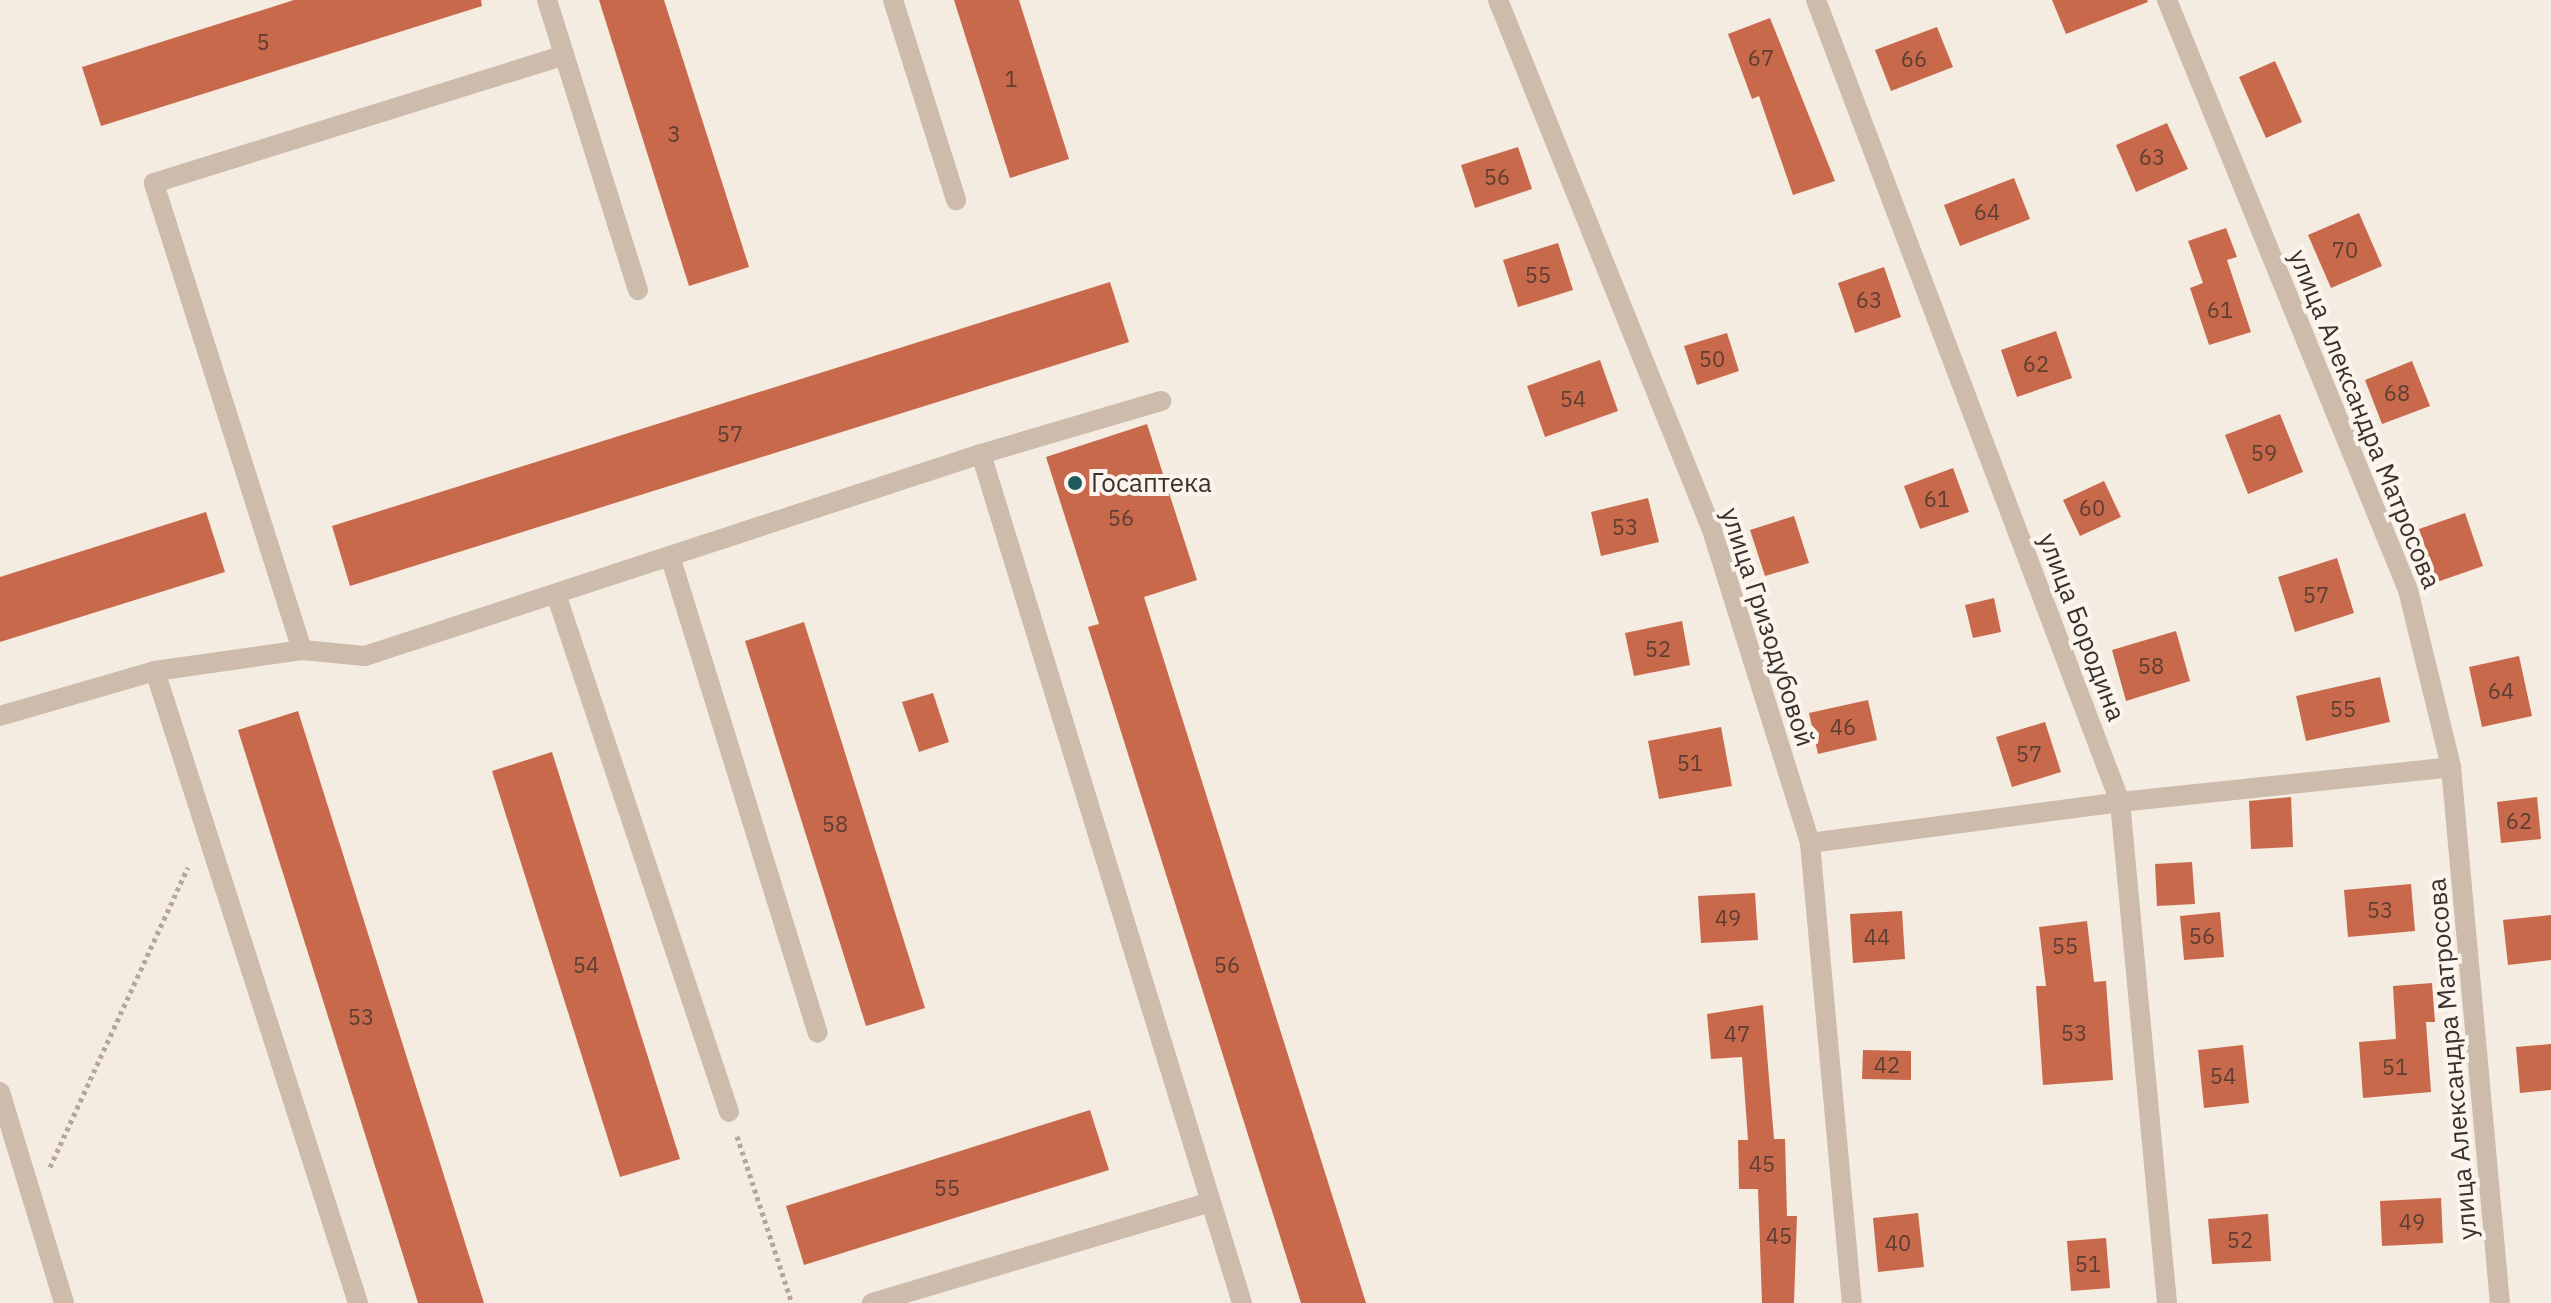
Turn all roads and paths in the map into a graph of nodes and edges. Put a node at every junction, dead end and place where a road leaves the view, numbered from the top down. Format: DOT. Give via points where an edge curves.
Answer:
graph roads {
  1 [pos="547,0"];
  2 [pos="893,0"];
  3 [pos="1498,0"];
  4 [pos="1816,0"];
  5 [pos="2167,0"];
  6 [pos="564,55"];
  7 [pos="956,200"];
  8 [pos="638,290"];
  9 [pos="1161,401"];
  10 [pos="981,454"];
  11 [pos="670,556"];
  12 [pos="556,594"];
  13 [pos="302,650"];
  14 [pos="155,671"];
  15 [pos="0,716"];
  16 [pos="2451,767"];
  17 [pos="2120,802"];
  18 [pos="206,830"];
  19 [pos="1810,843"];
  20 [pos="818,1033"];
  21 [pos="0,1092"];
  22 [pos="729,1112"];
  23 [pos="1210,1202"];
  24 [pos="34,1203"];
  25 [pos="64,1303"];
  26 [pos="358,1303"];
  27 [pos="792,1303"];
  28 [pos="872,1303"];
  29 [pos="1242,1303"];
  30 [pos="1852,1303"];
  31 [pos="2167,1303"];
  32 [pos="2500,1303"];
  1 -- 6 [label="street"];
  2 -- 7 [label="street"];
  3 -- 19 [label="street, улица Гризодубовой" via="1712,530"];
  4 -- 17 [label="street, улица Бородина"];
  5 -- 16 [label="street, улица Александра Матросова" via="2408,590"];
  6 -- 8 [label="street"];
  6 -- 13 [label="street" via="154,183"];
  9 -- 10 [label="street"];
  10 -- 11 [label="street"];
  10 -- 23 [label="street"];
  11 -- 12 [label="street"];
  11 -- 20 [label="street"];
  12 -- 13 [label="street" via="365,656"];
  12 -- 22 [label="street"];
  13 -- 14 [label="street"];
  14 -- 15 [label="street"];
  14 -- 18 [label="street"];
  16 -- 17 [label="street"];
  16 -- 32 [label="street, улица Александра Матросова"];
  17 -- 19 [label="street"];
  17 -- 31 [label="street, улица Бородина"];
  18 -- 24 [label="path"];
  18 -- 26 [label="street"];
  19 -- 30 [label="street, улица Гризодубовой"];
  21 -- 24 [label="street"];
  22 -- 27 [label="path"];
  23 -- 28 [label="street"];
  23 -- 29 [label="street"];
  24 -- 25 [label="street"];
}
